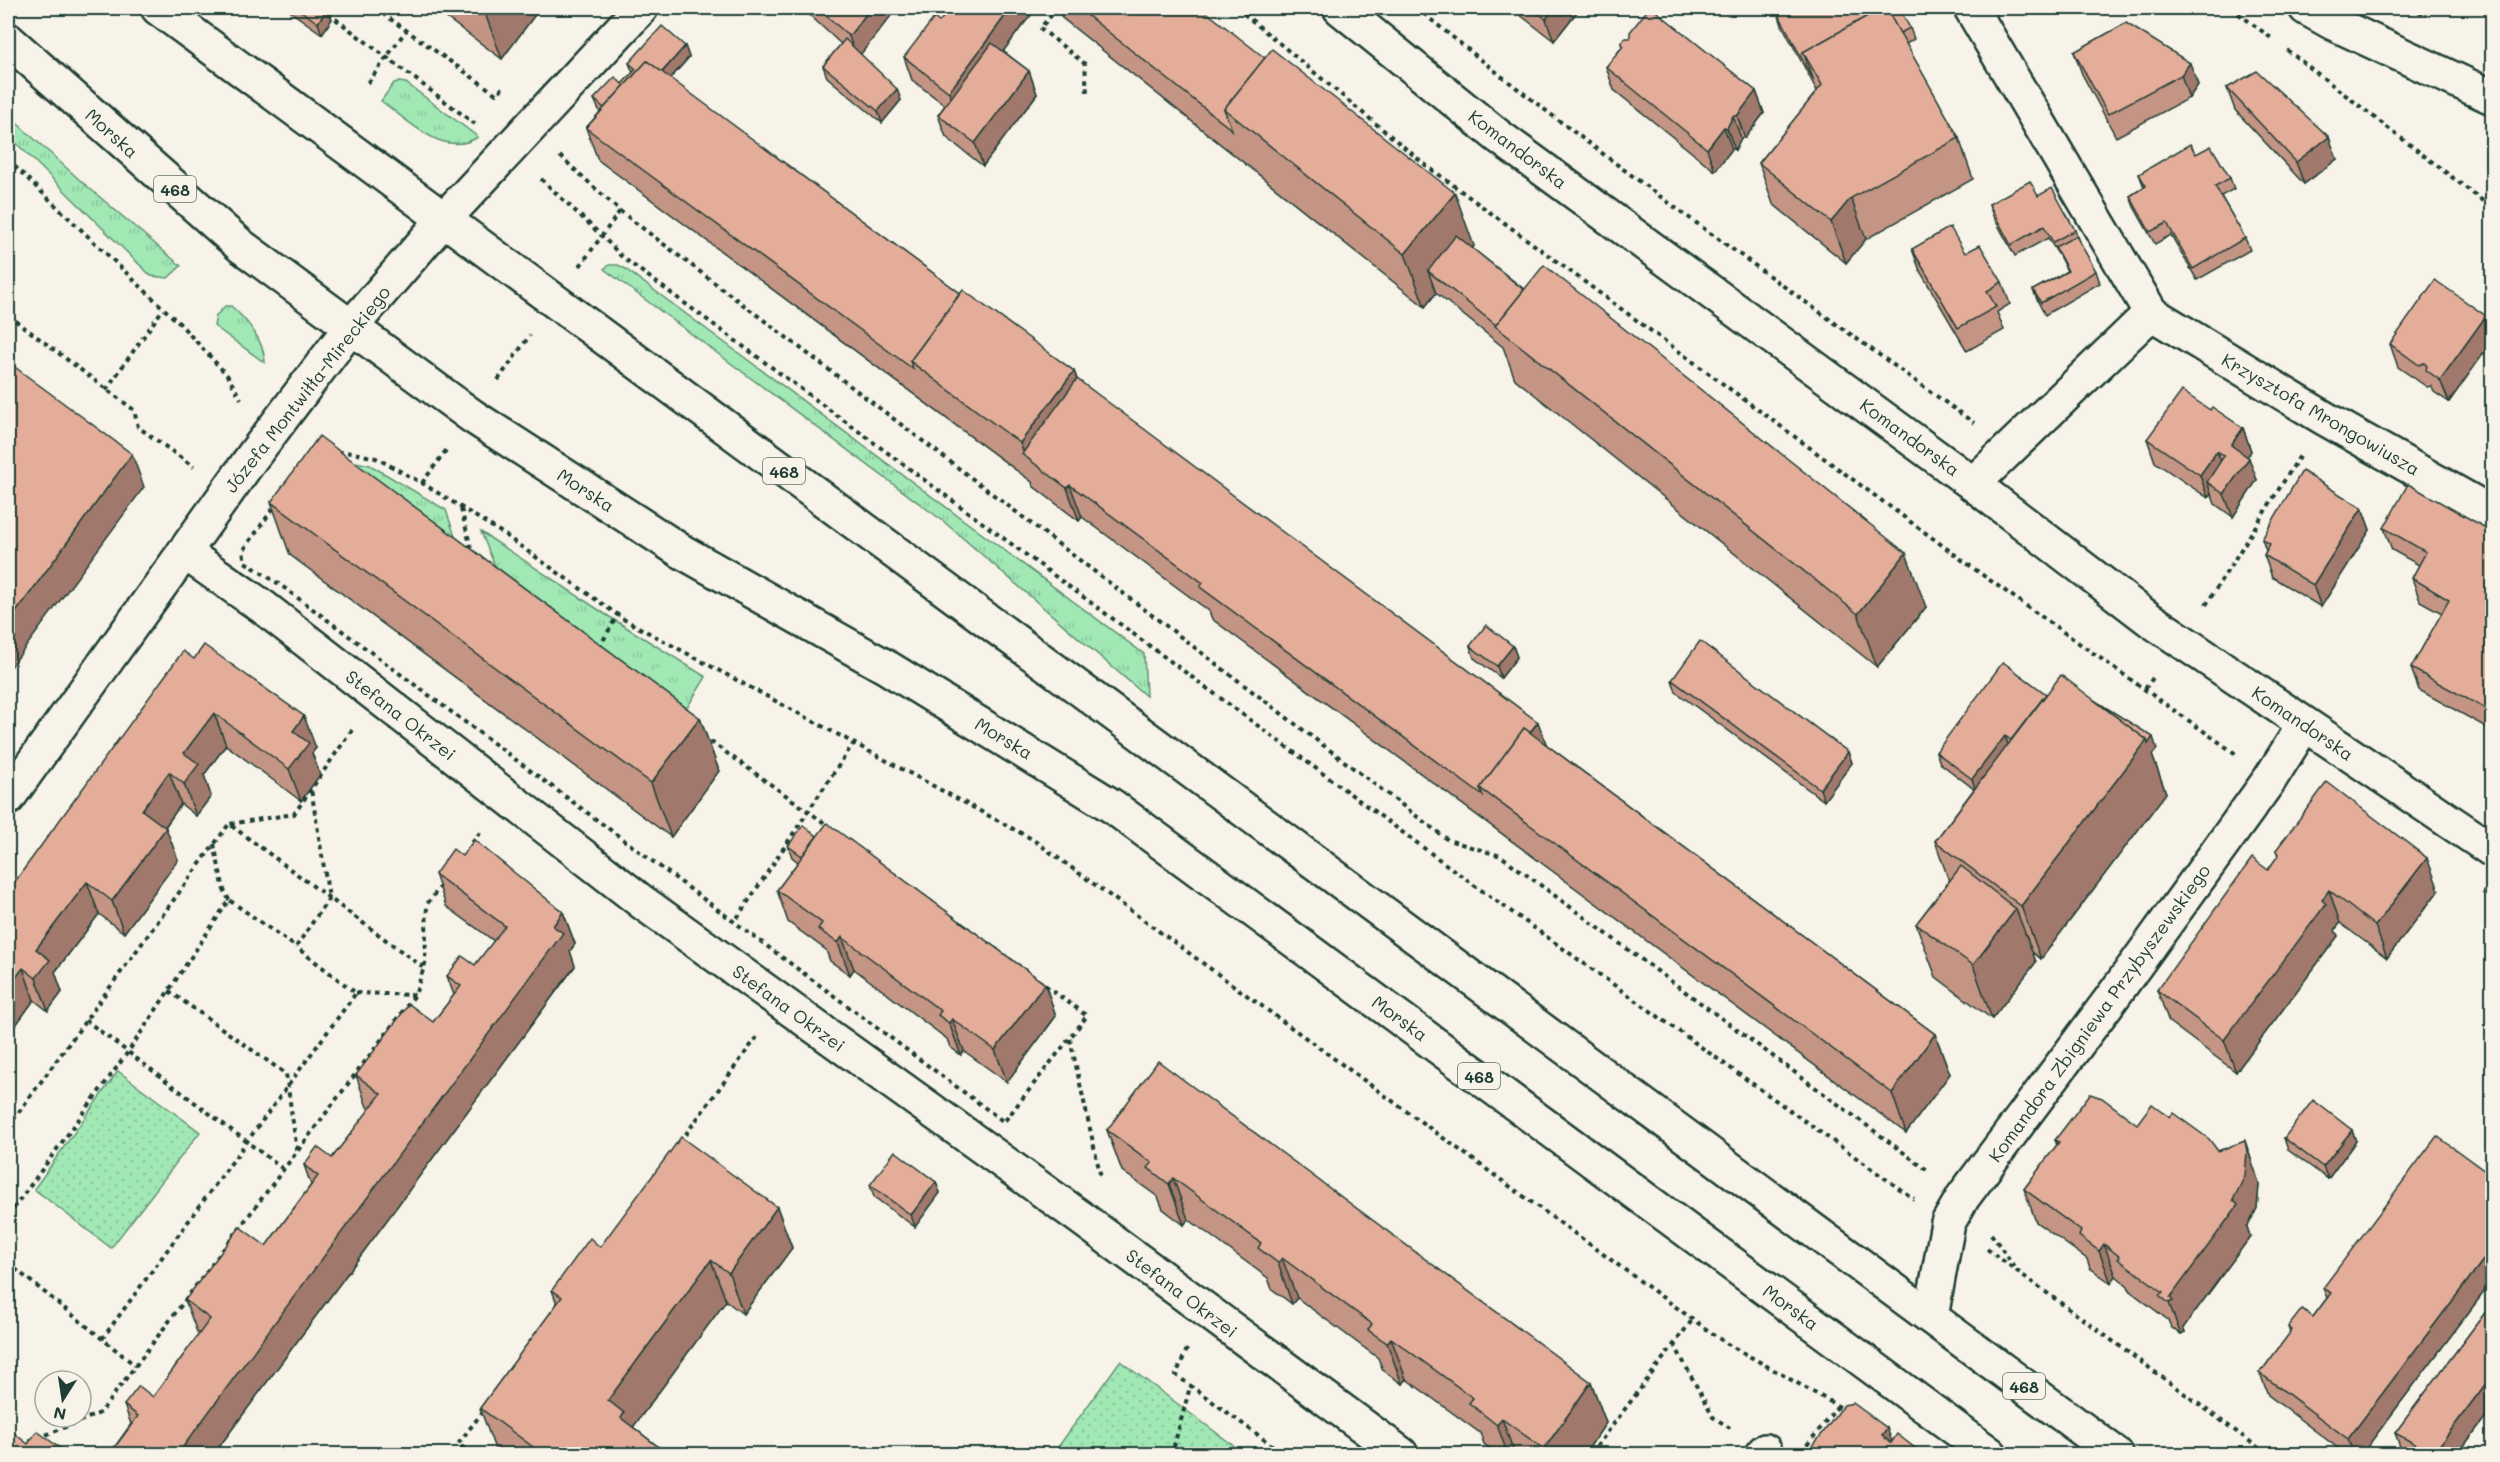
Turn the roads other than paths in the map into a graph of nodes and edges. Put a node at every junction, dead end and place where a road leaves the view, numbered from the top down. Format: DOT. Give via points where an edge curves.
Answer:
graph roads {
  1 [pos="158,8"];
  2 [pos="641,8"];
  3 [pos="1340,8"];
  4 [pos="1971,8"];
  5 [pos="2306,8"];
  6 [pos="8,40"];
  7 [pos="2493,97"];
  8 [pos="444,219"];
  9 [pos="2151,313"];
  10 [pos="350,328"];
  11 [pos="1973,484"];
  12 [pos="2493,513"];
  13 [pos="184,552"];
  14 [pos="2304,725"];
  15 [pos="8,798"];
  16 [pos="2493,850"];
  17 [pos="1931,1317"];
  18 [pos="1401,1455"];
  19 [pos="1990,1455"];
  20 [pos="2116,1455"];
  1 -- 8 [label="street, 468"];
  2 -- 8 [label="street, Józefa Montwiłła-Mireckiego"];
  3 -- 11 [label="street, Komandorska" via="1498,136"];
  4 -- 9 [label="street, Krzysztofa Mrongowiusza"];
  5 -- 7 [label="street"];
  6 -- 10 [label="street, Morska / 468" via="241,246"];
  8 -- 10 [label="street, Józefa Montwiłła-Mireckiego"];
  8 -- 17 [label="street, 468"];
  9 -- 11 [label="street"];
  9 -- 12 [label="street, Krzysztofa Mrongowiusza" via="2324,418"];
  10 -- 13 [label="street, Józefa Montwiłła-Mireckiego"];
  10 -- 19 [label="street, Morska / 468" via="472,416 681,551 888,668 1112,806"];
  11 -- 14 [label="street, Komandorska" via="2149,619"];
  13 -- 15 [label="street, Józefa Montwiłła-Mireckiego"];
  13 -- 18 [label="street, Stefana Okrzei" via="263,608 642,902 1081,1218"];
  14 -- 16 [label="street, Komandorska"];
  14 -- 17 [label="street, Komandora Zbigniewa Przybyszewskiego" via="2270,779 1956,1210"];
  17 -- 20 [label="street, 468"];
}
